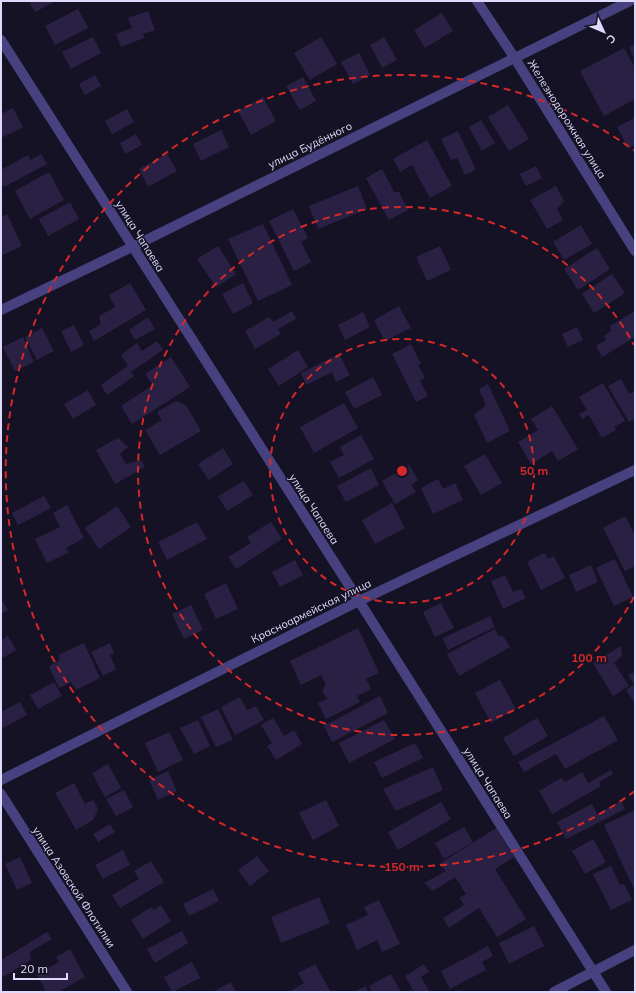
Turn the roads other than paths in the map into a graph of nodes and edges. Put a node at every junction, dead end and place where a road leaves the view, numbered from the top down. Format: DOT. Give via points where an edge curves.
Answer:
graph roads {
  1 [pos="477,1"];
  2 [pos="630,1"];
  3 [pos="1,40"];
  4 [pos="514,57"];
  5 [pos="132,247"];
  6 [pos="635,251"];
  7 [pos="1,310"];
  8 [pos="635,470"];
  9 [pos="359,601"];
  10 [pos="1,780"];
  11 [pos="1,794"];
  12 [pos="635,950"];
  13 [pos="593,972"];
  14 [pos="127,992"];
  15 [pos="554,992"];
  16 [pos="606,992"];
  1 -- 4 [label="street, Железнодорожная улица"];
  2 -- 4 [label="street, улица Будённого"];
  3 -- 5 [label="street, улица Чапаева"];
  4 -- 5 [label="street, улица Будённого"];
  4 -- 6 [label="street, Железнодорожная улица"];
  5 -- 7 [label="street, улица Будённого"];
  5 -- 9 [label="street, улица Чапаева"];
  8 -- 9 [label="street, Красноармейская улица"];
  9 -- 10 [label="street, Красноармейская улица"];
  9 -- 13 [label="street, улица Чапаева"];
  11 -- 14 [label="street, улица Азовской Флотилии"];
  12 -- 13 [label="street"];
  13 -- 15 [label="street"];
  13 -- 16 [label="street, улица Чапаева"];
}
